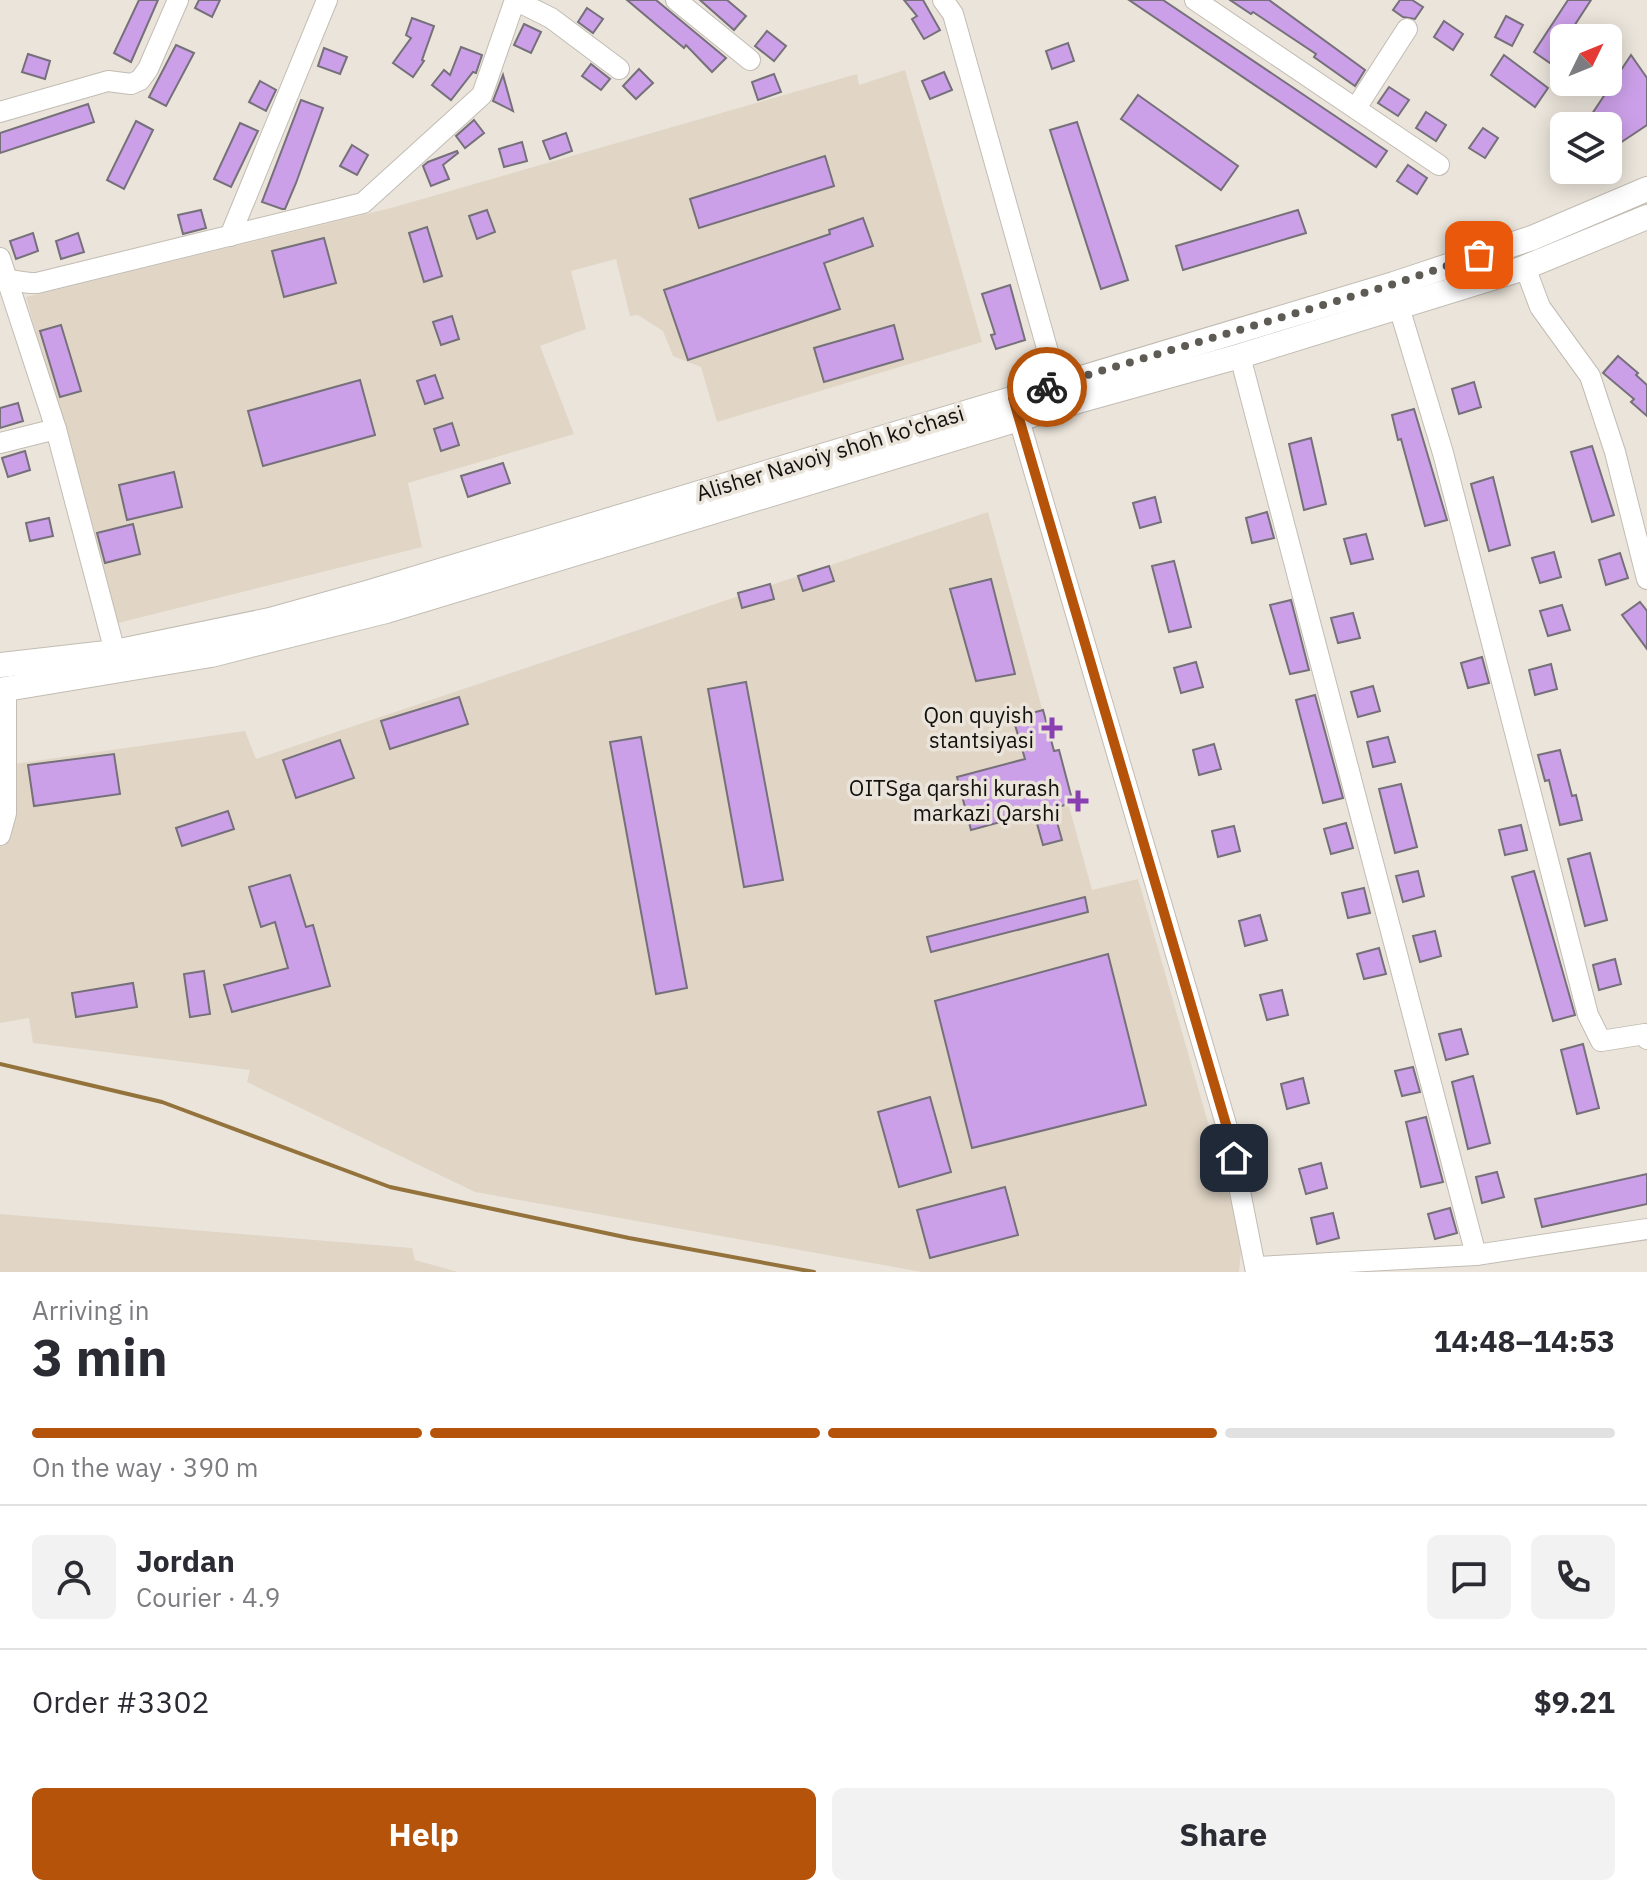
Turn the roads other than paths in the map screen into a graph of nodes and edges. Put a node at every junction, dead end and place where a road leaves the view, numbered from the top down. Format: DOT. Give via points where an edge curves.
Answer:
graph roads {
  1 [pos="178,0"];
  2 [pos="327,0"];
  3 [pos="676,0"];
  4 [pos="943,0"];
  5 [pos="1195,0"];
  6 [pos="1407,29"];
  7 [pos="750,60"];
  8 [pos="619,69"];
  9 [pos="1356,108"];
  10 [pos="0,112"];
  11 [pos="1439,165"];
  12 [pos="1647,189"];
  13 [pos="1647,217"];
  14 [pos="230,236"];
  15 [pos="0,258"];
  16 [pos="1525,267"];
  17 [pos="3,280"];
  18 [pos="1399,307"];
  19 [pos="1240,356"];
  20 [pos="1060,395"];
  21 [pos="1016,408"];
  22 [pos="56,429"];
  23 [pos="0,443"];
  24 [pos="1647,579"];
  25 [pos="115,652"];
  26 [pos="0,665"];
  27 [pos="3,690"];
  28 [pos="0,835"];
  29 [pos="1647,1039"];
  30 [pos="1647,1229"];
  31 [pos="1476,1255"];
  32 [pos="1257,1270"];
  1 -- 10 [label="street" via="140,80 108,81"];
  2 -- 14 [label="street"];
  3 -- 7 [label="street"];
  4 -- 20 [label="street" via="953,14"];
  5 -- 9 [label="street"];
  6 -- 9 [label="street"];
  8 -- 14 [label="street" via="551,18 515,0 482,95 363,203"];
  9 -- 11 [label="street"];
  12 -- 20 [label="main road, Alisher Navoiy shoh ko'chasi" via="1532,238"];
  13 -- 16 [label="main road, Alisher Navoiy shoh ko'chasi"];
  14 -- 17 [label="street" via="37,283"];
  15 -- 17 [label="street"];
  16 -- 18 [label="main road, Alisher Navoiy shoh ko'chasi"];
  16 -- 24 [label="street" via="1540,307 1590,376"];
  17 -- 22 [label="street"];
  18 -- 19 [label="main road, Alisher Navoiy shoh ko'chasi"];
  18 -- 29 [label="street" via="1443,453 1588,1015 1601,1041 1645,1034"];
  19 -- 20 [label="main road, Alisher Navoiy shoh ko'chasi"];
  19 -- 31 [label="street"];
  20 -- 21 [label="main road, Alisher Navoiy shoh ko'chasi"];
  21 -- 25 [label="main road, Alisher Navoiy shoh ko'chasi" via="270,620"];
  21 -- 27 [label="main road, Alisher Navoiy shoh ko'chasi" via="386,611 211,655"];
  21 -- 32 [label="street" via="1228,1131"];
  22 -- 23 [label="street"];
  22 -- 25 [label="street"];
  25 -- 26 [label="main road, Alisher Navoiy shoh ko'chasi"];
  27 -- 28 [label="street" via="6,813"];
  30 -- 31 [label="street"];
  31 -- 32 [label="street"];
}
